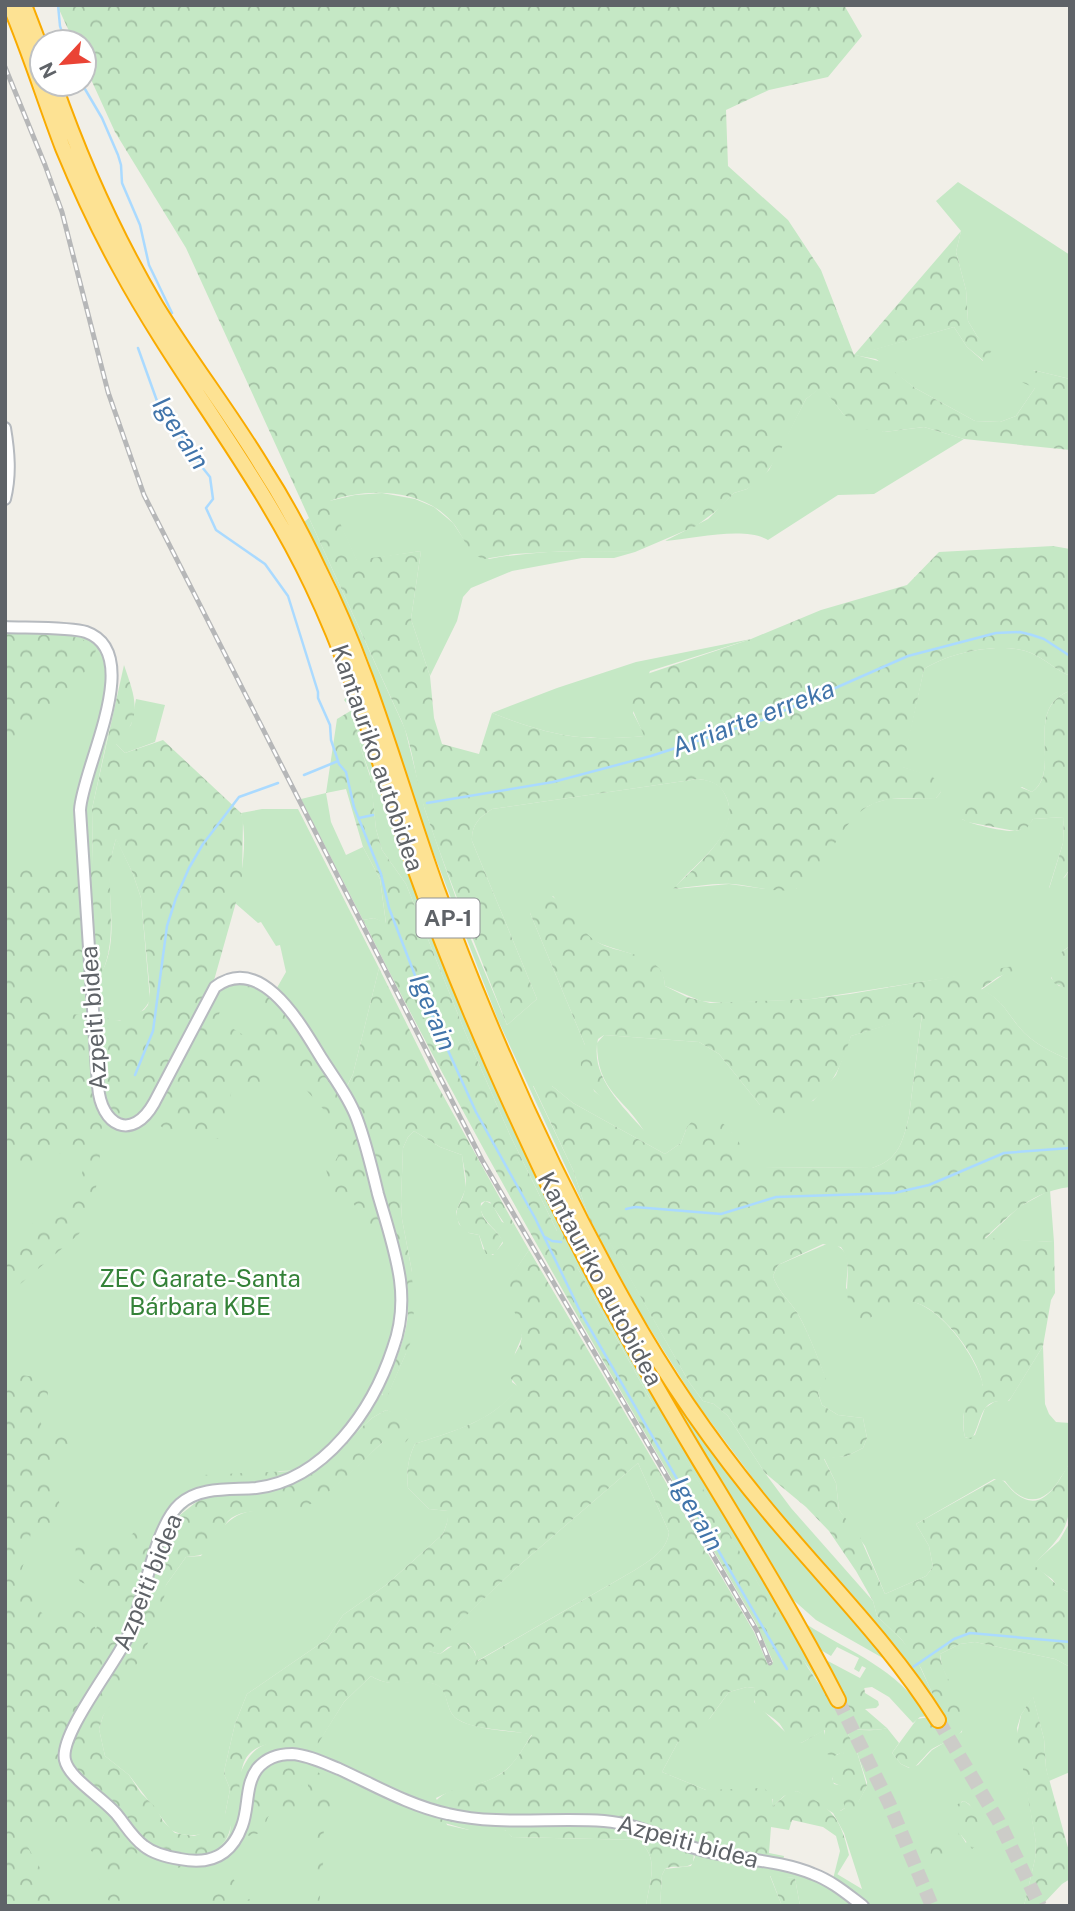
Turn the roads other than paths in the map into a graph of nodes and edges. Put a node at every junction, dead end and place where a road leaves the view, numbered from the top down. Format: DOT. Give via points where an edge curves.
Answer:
graph roads {
  1 [pos="10,5"];
  2 [pos="24,5"];
  3 [pos="33,28"];
  4 [pos="60,98"];
  5 [pos="5,428"];
  6 [pos="5,499"];
  7 [pos="5,627"];
  8 [pos="838,1700"];
  9 [pos="938,1720"];
  10 [pos="863,1906"];
  1 -- 8 [label="highway, Kantauriko autobidea / AP-1" via="74,172 120,269 252,475 325,612 449,958 564,1217"];
  2 -- 3 [label="highway"];
  4 -- 9 [label="highway, Kantauriko autobidea / AP-1" via="131,262 265,470 330,592 477,992 544,1144 606,1268 660,1362 716,1444 890,1653"];
  5 -- 6 [label="main road" via="9,458"];
  7 -- 10 [label="main road, Azpeiti bidea" via="85,631 104,646 112,667 110,697 84,784 80,814 103,1111 121,1124 140,1120 153,1106 215,987 234,978 262,984 297,1018 355,1115 394,1251 401,1294 398,1329 383,1373 361,1414 331,1448 286,1480 200,1493 173,1511 131,1630 66,1740 64,1758 70,1772 108,1804 143,1846 180,1859 206,1861 226,1850 241,1828 256,1771 271,1758 293,1754 316,1759 446,1814 612,1822 702,1851 799,1869 828,1881"];
}
